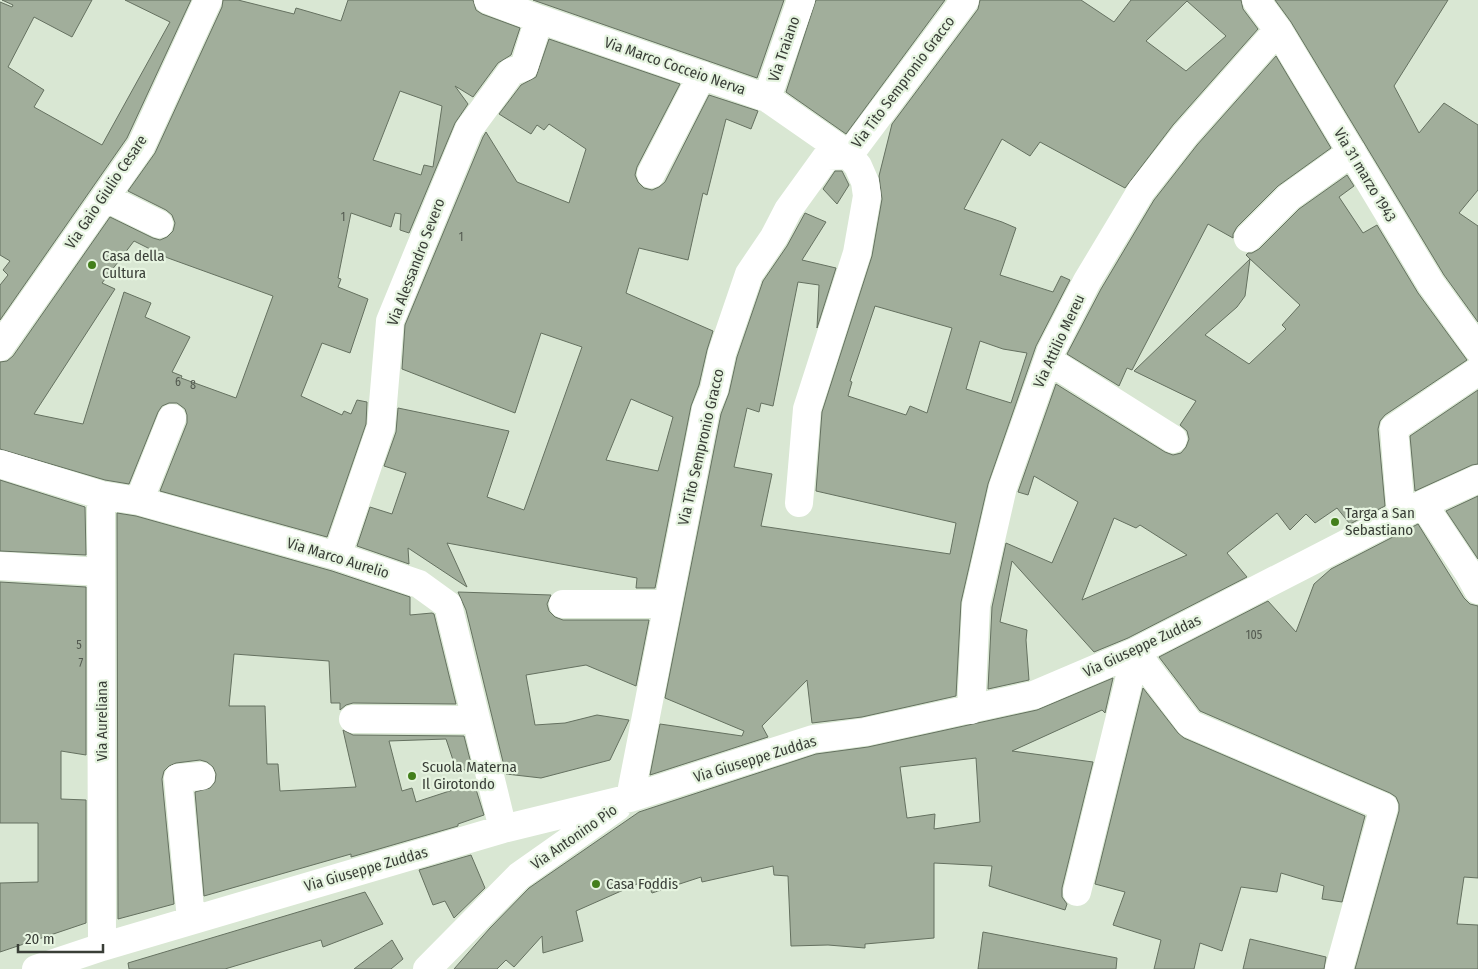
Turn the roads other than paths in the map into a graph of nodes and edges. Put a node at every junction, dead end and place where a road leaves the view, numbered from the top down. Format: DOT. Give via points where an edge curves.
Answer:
graph roads {
  1 [pos="208,0"];
  2 [pos="488,0"];
  3 [pos="801,0"];
  4 [pos="965,0"];
  5 [pos="1256,0"];
  6 [pos="539,20"];
  7 [pos="1278,30"];
  8 [pos="702,75"];
  9 [pos="767,98"];
  10 [pos="1352,152"];
  11 [pos="849,155"];
  12 [pos="651,174"];
  13 [pos="106,198"];
  14 [pos="159,224"];
  15 [pos="1248,238"];
  16 [pos="0,347"];
  17 [pos="1478,349"];
  18 [pos="1048,360"];
  19 [pos="1478,372"];
  20 [pos="172,418"];
  21 [pos="1173,439"];
  22 [pos="0,464"];
  23 [pos="1478,480"];
  24 [pos="101,495"];
  25 [pos="139,501"];
  26 [pos="799,503"];
  27 [pos="1412,509"];
  28 [pos="337,556"];
  29 [pos="0,566"];
  30 [pos="101,572"];
  31 [pos="1478,590"];
  32 [pos="563,604"];
  33 [pos="668,604"];
  34 [pos="1140,659"];
  35 [pos="971,710"];
  36 [pos="353,719"];
  37 [pos="476,720"];
  38 [pos="201,776"];
  39 [pos="630,798"];
  40 [pos="503,829"];
  41 [pos="519,876"];
  42 [pos="1077,892"];
  43 [pos="191,920"];
  44 [pos="102,946"];
  45 [pos="36,969"];
  46 [pos="427,969"];
  47 [pos="1340,969"];
  1 -- 13 [label="street, Via Gaio Giulio Cesare" via="141,146"];
  2 -- 6 [label="street, Via Marco Cocceio Nerva"];
  3 -- 9 [label="street, Via Traiano"];
  4 -- 11 [label="street, Via Tito Sempronio Gracco"];
  5 -- 7 [label="street, Via 31 marzo 1943"];
  6 -- 8 [label="street, Via Marco Cocceio Nerva"];
  6 -- 28 [label="street, Via Alessandro Severo" via="524,68 510,72 470,129 390,321 381,427"];
  7 -- 10 [label="street, Via 31 marzo 1943"];
  7 -- 18 [label="street, Via Attilio Mereu" via="1184,135 1141,191 1087,281"];
  8 -- 9 [label="street, Via Marco Cocceio Nerva"];
  8 -- 12 [label="street"];
  9 -- 11 [label="street, Via Marco Cocceio Nerva"];
  10 -- 15 [label="street" via="1289,197"];
  10 -- 17 [label="street, Via 31 marzo 1943" via="1431,284"];
  11 -- 26 [label="street" via="858,166 867,196 857,253 807,409"];
  11 -- 33 [label="street, Via Tito Sempronio Gracco" via="827,156 788,210 749,274 706,409"];
  13 -- 14 [label="street"];
  13 -- 16 [label="street, Via Gaio Giulio Cesare"];
  18 -- 21 [label="street"];
  18 -- 35 [label="street, Via Attilio Mereu" via="1003,487 976,605"];
  19 -- 27 [label="street" via="1394,428"];
  20 -- 25 [label="street"];
  22 -- 24 [label="street, Via Marco Aurelio"];
  23 -- 27 [label="street, Via Giuseppe Zuddas"];
  24 -- 25 [label="street, Via Marco Aurelio"];
  24 -- 30 [label="street, Via Aureliana"];
  25 -- 28 [label="street, Via Marco Aurelio"];
  27 -- 31 [label="street" via="1468,572"];
  27 -- 34 [label="street, Via Giuseppe Zuddas"];
  28 -- 37 [label="street, Via Marco Aurelio" via="419,584 448,605"];
  29 -- 30 [label="street"];
  30 -- 44 [label="street, Via Aureliana"];
  32 -- 33 [label="street"];
  33 -- 39 [label="street, Via Tito Sempronio Gracco"];
  34 -- 35 [label="street, Via Giuseppe Zuddas" via="1034,695"];
  34 -- 42 [label="street" via="1131,672"];
  34 -- 47 [label="street" via="1190,724 1384,808"];
  35 -- 39 [label="street, Via Giuseppe Zuddas" via="865,732 813,739"];
  36 -- 37 [label="street"];
  37 -- 40 [label="street, Via Marco Aurelio"];
  38 -- 43 [label="street" via="178,778"];
  39 -- 40 [label="street, Via Giuseppe Zuddas"];
  39 -- 41 [label="street, Via Antonino Pio"];
  40 -- 41 [label="street, Via Antonino Pio" via="527,849"];
  40 -- 43 [label="street, Via Giuseppe Zuddas"];
  41 -- 46 [label="street, Via Antonino Pio"];
  43 -- 44 [label="street, Via Giuseppe Zuddas"];
  44 -- 45 [label="street, Via Giuseppe Zuddas"];
}
